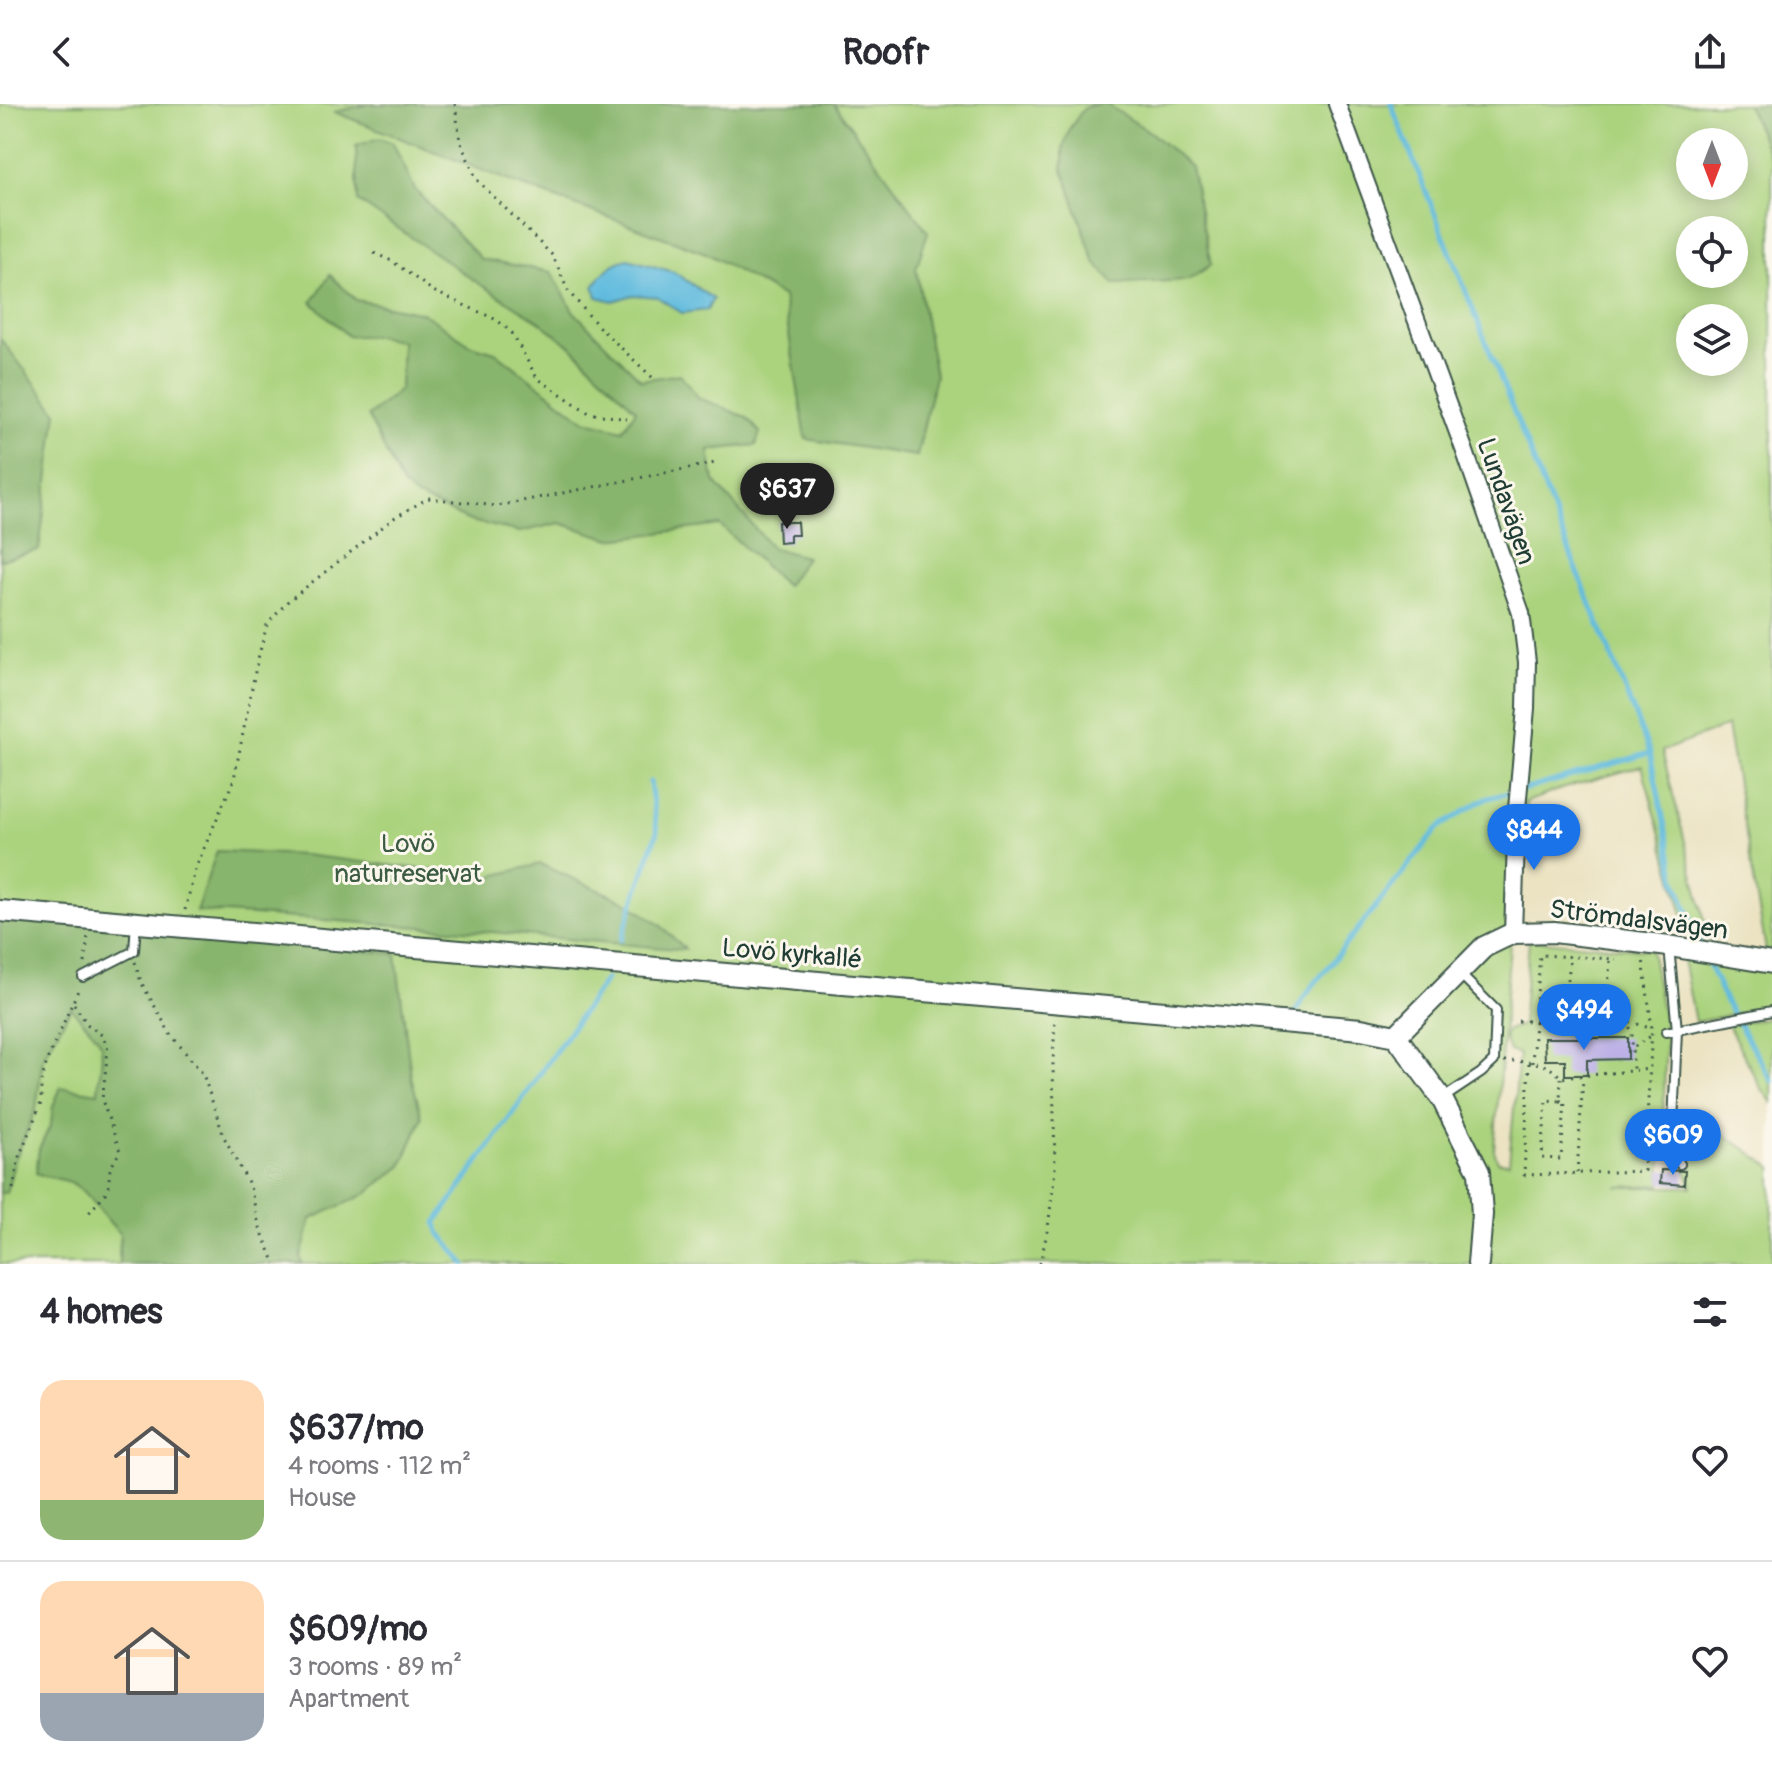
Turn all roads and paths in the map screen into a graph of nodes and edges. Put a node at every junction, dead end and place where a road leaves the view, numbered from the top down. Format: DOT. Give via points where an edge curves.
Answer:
graph roads {
  1 [pos="455,104"];
  2 [pos="1337,104"];
  3 [pos="374,253"];
  4 [pos="654,379"];
  5 [pos="627,419"];
  6 [pos="715,463"];
  7 [pos="0,911"];
  8 [pos="90,919"];
  9 [pos="136,922"];
  10 [pos="183,925"];
  11 [pos="1513,933"];
  12 [pos="1669,946"];
  13 [pos="134,951"];
  14 [pos="1570,956"];
  15 [pos="1632,958"];
  16 [pos="1610,959"];
  17 [pos="1621,959"];
  18 [pos="1772,963"];
  19 [pos="1458,972"];
  20 [pos="83,977"];
  21 [pos="1056,1002"];
  22 [pos="74,1004"];
  23 [pos="1772,1011"];
  24 [pos="1565,1020"];
  25 [pos="1606,1020"];
  26 [pos="1626,1020"];
  27 [pos="1518,1021"];
  28 [pos="1535,1021"];
  29 [pos="1677,1030"];
  30 [pos="1652,1032"];
  31 [pos="1666,1032"];
  32 [pos="1396,1036"];
  33 [pos="1630,1051"];
  34 [pos="1494,1061"];
  35 [pos="1531,1063"];
  36 [pos="1650,1069"];
  37 [pos="1633,1071"];
  38 [pos="1561,1078"];
  39 [pos="1583,1078"];
  40 [pos="1442,1099"];
  41 [pos="1560,1101"];
  42 [pos="1645,1143"];
  43 [pos="1672,1144"];
  44 [pos="1680,1164"];
  45 [pos="1577,1173"];
  46 [pos="13,1189"];
  47 [pos="88,1214"];
  48 [pos="275,1264"];
  49 [pos="1040,1264"];
  50 [pos="1478,1264"];
  1 -- 4 [label="path" via="460,141 477,180 553,256 568,291 599,327"];
  2 -- 11 [label="street, Lundavägen" via="1521,613 1527,677"];
  3 -- 5 [label="path" via="433,291 497,320 512,333 537,378 589,413"];
  6 -- 10 [label="path" via="497,506 428,498 394,518 287,602 267,625 234,779 196,867"];
  7 -- 8 [label="street, Lovö kyrkallé"];
  8 -- 9 [label="street, Lovö kyrkallé"];
  8 -- 20 [label="path"];
  9 -- 10 [label="street, Lovö kyrkallé"];
  9 -- 13 [label="lane"];
  10 -- 21 [label="street, Lovö kyrkallé"];
  11 -- 12 [label="street, Strömdalsvägen" via="1554,932"];
  11 -- 19 [label="street, Strömdalsvägen" via="1484,947"];
  12 -- 18 [label="street, Strömdalsvägen"];
  12 -- 29 [label="lane"];
  13 -- 20 [label="lane"];
  13 -- 48 [label="path" via="141,982 163,1022 203,1074 224,1137 250,1186"];
  14 -- 16 [label="path"];
  14 -- 24 [label="path"];
  14 -- 28 [label="path" via="1540,955"];
  15 -- 30 [label="path" via="1643,958"];
  16 -- 17 [label="path"];
  16 -- 25 [label="path"];
  19 -- 32 [label="street, Strömdalsvägen"];
  19 -- 34 [label="lane" via="1496,1010"];
  20 -- 22 [label="path"];
  21 -- 32 [label="street, Lovö kyrkallé"];
  21 -- 49 [label="path" via="1055,1170"];
  22 -- 46 [label="path" via="48,1058 41,1103 19,1157"];
  22 -- 47 [label="path" via="103,1036 108,1050 102,1100 120,1151 110,1169 108,1190"];
  23 -- 29 [label="lane"];
  24 -- 25 [label="path"];
  24 -- 28 [label="path"];
  25 -- 26 [label="path"];
  26 -- 30 [label="path"];
  26 -- 33 [label="path" via="1632,1032"];
  27 -- 28 [label="path"];
  28 -- 35 [label="path"];
  29 -- 31 [label="lane"];
  29 -- 43 [label="lane"];
  30 -- 33 [label="path"];
  30 -- 36 [label="path"];
  32 -- 40 [label="street"];
  33 -- 37 [label="path"];
  34 -- 35 [label="path"];
  34 -- 40 [label="lane"];
  35 -- 38 [label="path" via="1544,1064"];
  35 -- 45 [label="path" via="1524,1175"];
  36 -- 37 [label="path"];
  36 -- 42 [label="path"];
  37 -- 39 [label="path"];
  38 -- 39 [label="path"];
  38 -- 41 [label="path"];
  39 -- 45 [label="path"];
  40 -- 50 [label="street" via="1479,1172"];
  41 -- 41 [label="path" via="1546,1100 1542,1158 1561,1159 1565,1101"];
  42 -- 43 [label="path"];
  42 -- 45 [label="path" via="1644,1171"];
  43 -- 44 [label="lane"];
}
